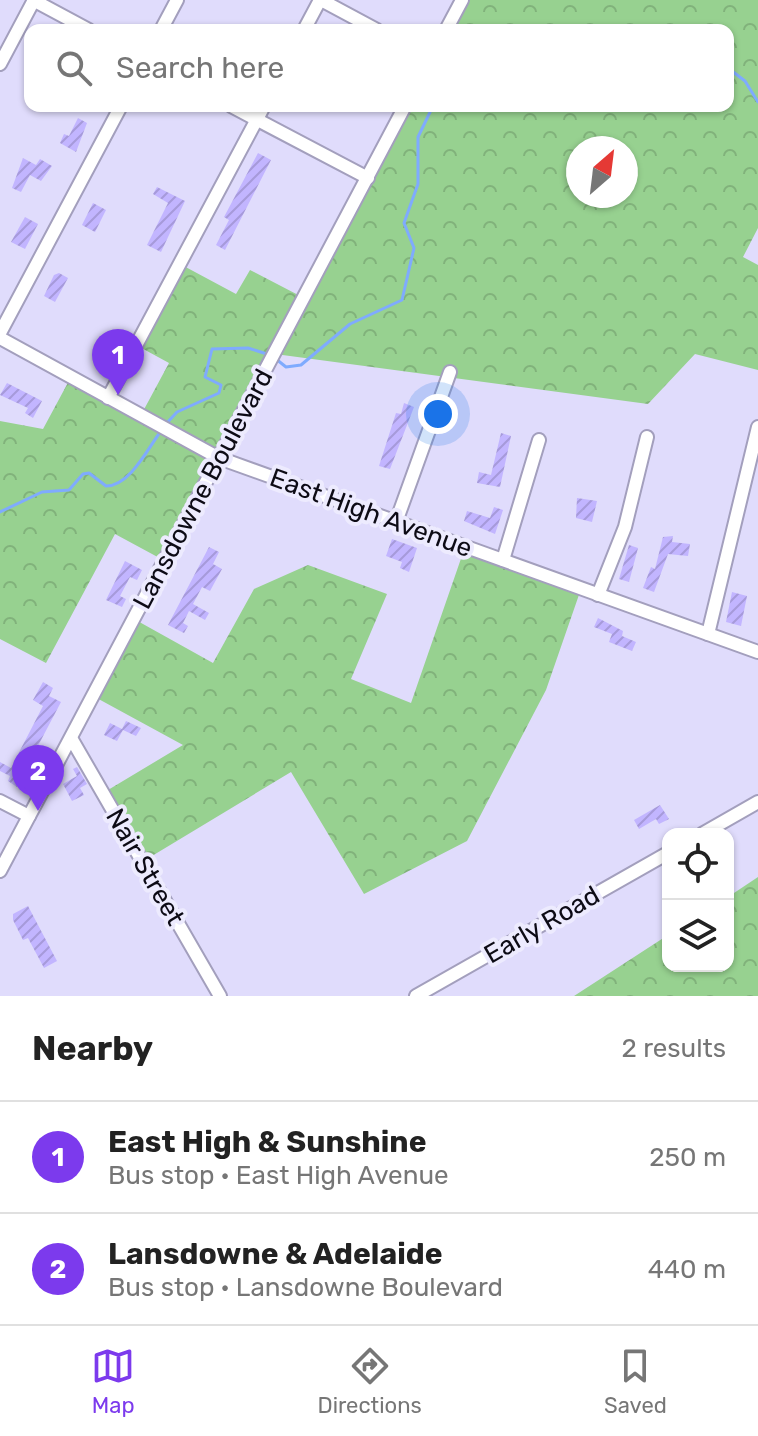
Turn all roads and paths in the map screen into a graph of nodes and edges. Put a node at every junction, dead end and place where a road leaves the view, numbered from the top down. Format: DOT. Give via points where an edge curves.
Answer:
graph roads {
  1 [pos="34,0"];
  2 [pos="177,0"];
  3 [pos="320,0"];
  4 [pos="462,0"];
  5 [pos="78,24"];
  6 [pos="164,24"];
  7 [pos="307,24"];
  8 [pos="366,24"];
  9 [pos="449,24"];
  10 [pos="0,64"];
  11 [pos="118,112"];
  12 [pos="243,112"];
  13 [pos="261,112"];
  14 [pos="402,112"];
  15 [pos="257,119"];
  16 [pos="368,178"];
  17 [pos="0,335"];
  18 [pos="450,372"];
  19 [pos="108,398"];
  20 [pos="758,427"];
  21 [pos="647,437"];
  22 [pos="539,440"];
  23 [pos="219,458"];
  24 [pos="396,522"];
  25 [pos="503,560"];
  26 [pos="598,595"];
  27 [pos="708,634"];
  28 [pos="758,652"];
  29 [pos="71,738"];
  30 [pos="0,801"];
  31 [pos="758,802"];
  32 [pos="29,816"];
  33 [pos="712,828"];
  34 [pos="662,856"];
  35 [pos="0,871"];
  36 [pos="220,996"];
  37 [pos="416,996"];
  1 -- 5 [label="street"];
  1 -- 10 [label="street"];
  2 -- 6 [label="street"];
  3 -- 7 [label="street"];
  3 -- 8 [label="street"];
  4 -- 9 [label="street"];
  11 -- 17 [label="street"];
  12 -- 15 [label="street"];
  13 -- 15 [label="street"];
  14 -- 16 [label="street, Lansdowne Boulevard"];
  15 -- 16 [label="street"];
  15 -- 19 [label="street"];
  16 -- 23 [label="street, Lansdowne Boulevard"];
  17 -- 19 [label="street, East High Avenue"];
  18 -- 24 [label="street"];
  19 -- 23 [label="street, East High Avenue"];
  20 -- 27 [label="street"];
  21 -- 26 [label="street" via="625,527"];
  22 -- 25 [label="street"];
  23 -- 24 [label="street, East High Avenue"];
  23 -- 29 [label="street, Lansdowne Boulevard"];
  24 -- 25 [label="street, East High Avenue"];
  25 -- 26 [label="street, East High Avenue"];
  26 -- 27 [label="street, East High Avenue"];
  27 -- 28 [label="street, East High Avenue"];
  29 -- 32 [label="street, Lansdowne Boulevard"];
  29 -- 36 [label="street, Nair Street"];
  30 -- 32 [label="street"];
  31 -- 33 [label="street"];
  32 -- 35 [label="street, Lansdowne Boulevard"];
  34 -- 37 [label="street, Early Road"];
}
